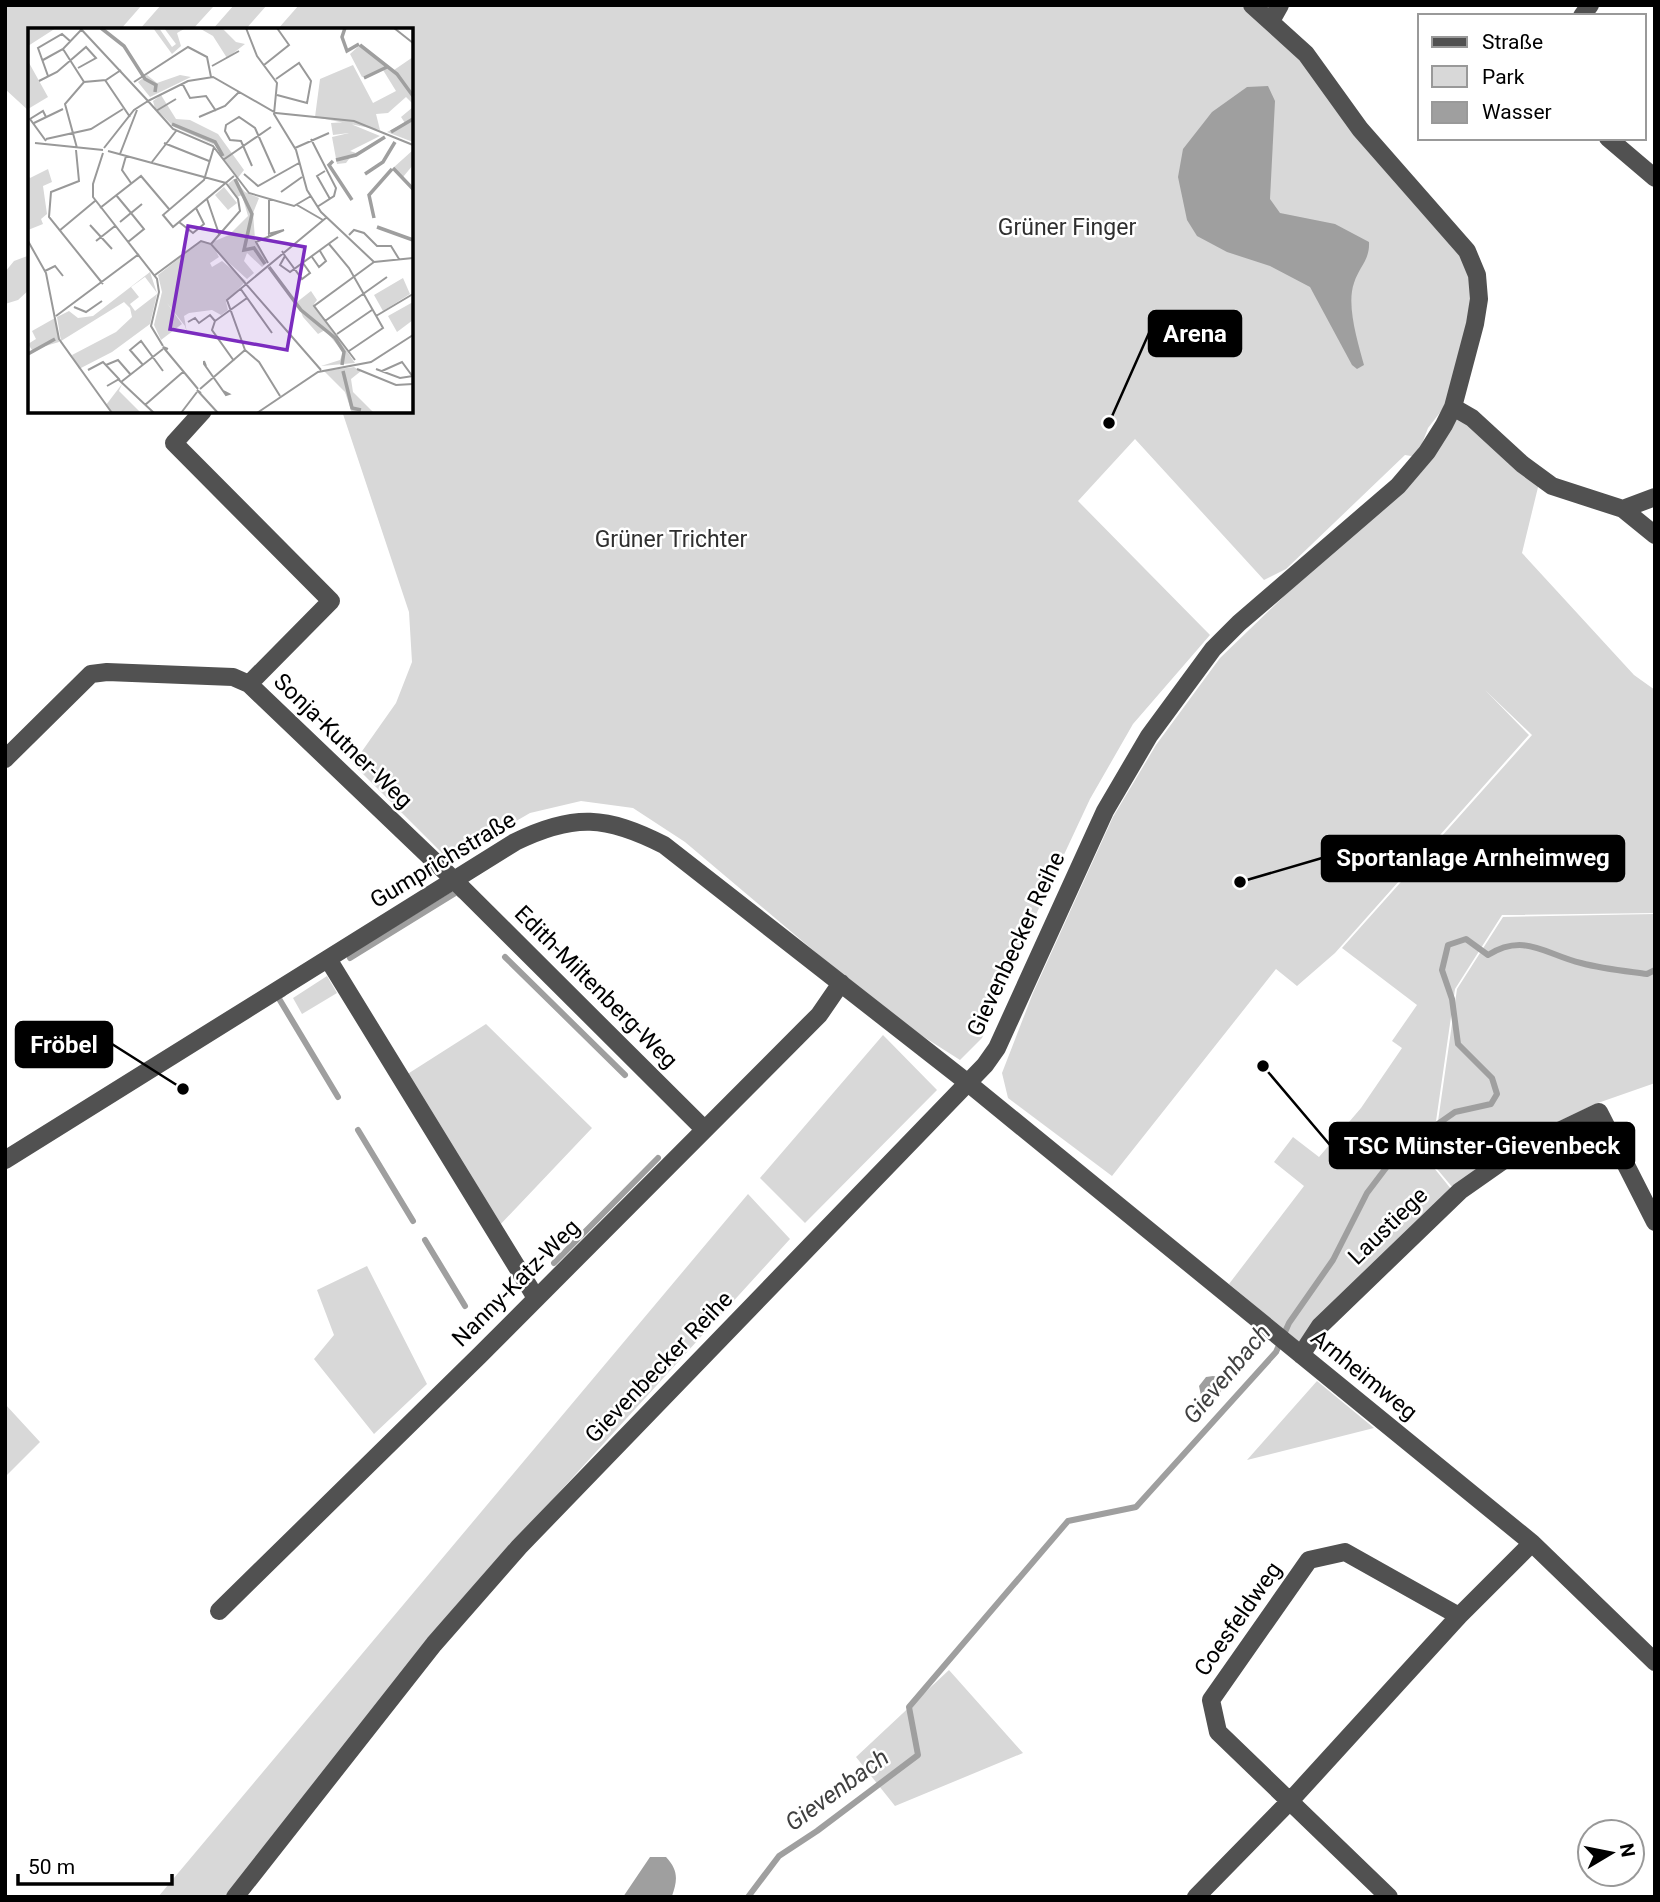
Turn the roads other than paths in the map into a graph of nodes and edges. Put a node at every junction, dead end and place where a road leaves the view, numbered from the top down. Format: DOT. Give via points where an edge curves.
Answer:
graph roads {
  1 [pos="1252,5"];
  2 [pos="1280,5"];
  3 [pos="1271,21"];
  4 [pos="1610,140"];
  5 [pos="1655,178"];
  6 [pos="1453,407"];
  7 [pos="201,413"];
  8 [pos="1655,497"];
  9 [pos="1623,509"];
  10 [pos="1655,535"];
  11 [pos="249,684"];
  12 [pos="5,759"];
  13 [pos="454,880"];
  14 [pos="328,959"];
  15 [pos="841,983"];
  16 [pos="968,1083"];
  17 [pos="704,1129"];
  18 [pos="5,1160"];
  19 [pos="1655,1222"];
  20 [pos="536,1298"];
  21 [pos="1298,1352"];
  22 [pos="1532,1543"];
  23 [pos="219,1611"];
  24 [pos="1459,1616"];
  25 [pos="1655,1662"];
  26 [pos="1291,1800"];
  27 [pos="234,1897"];
  28 [pos="1196,1897"];
  29 [pos="1389,1897"];
  1 -- 3 [label="street, Gievenbecker Reihe"];
  2 -- 3 [label="street"];
  3 -- 6 [label="street, Gievenbecker Reihe" via="1306,54 1360,129 1467,251 1477,275 1479,299"];
  4 -- 5 [label="street"];
  6 -- 9 [label="street" via="1552,486"];
  6 -- 16 [label="street, Gievenbecker Reihe" via="1427,452 1398,486 1213,649 1149,736 1105,811 997,1048"];
  7 -- 11 [label="street" via="174,443 331,601"];
  8 -- 9 [label="street"];
  9 -- 10 [label="street"];
  11 -- 12 [label="street, Sonja-Kutner-Weg" via="233,677 91,674"];
  11 -- 13 [label="street, Sonja-Kutner-Weg"];
  13 -- 14 [label="street, Gumprichstraße"];
  13 -- 15 [label="street, Gumprichstraße" via="544,828 578,821 607,822 664,845"];
  13 -- 17 [label="street, Edith-Miltenberg-Weg"];
  14 -- 18 [label="street, Gumprichstraße"];
  14 -- 20 [label="street"];
  15 -- 16 [label="street, Gumprichstraße"];
  15 -- 17 [label="street, Nanny-Katz-Weg" via="819,1015"];
  16 -- 21 [label="street, Arnheimweg"];
  16 -- 27 [label="street, Gievenbecker Reihe" via="519,1547 434,1644"];
  17 -- 20 [label="street, Nanny-Katz-Weg"];
  19 -- 21 [label="street, Laustiege" via="1600,1112 1517,1151 1460,1191"];
  20 -- 23 [label="street, Nanny-Katz-Weg"];
  21 -- 22 [label="street, Arnheimweg"];
  22 -- 24 [label="street"];
  22 -- 25 [label="street, Arnheimweg"];
  24 -- 26 [label="street"];
  24 -- 26 [label="street, Coesfeldweg" via="1345,1552 1309,1560 1211,1700 1218,1732"];
  26 -- 28 [label="street"];
  26 -- 29 [label="street, Coesfeldweg"];
}
